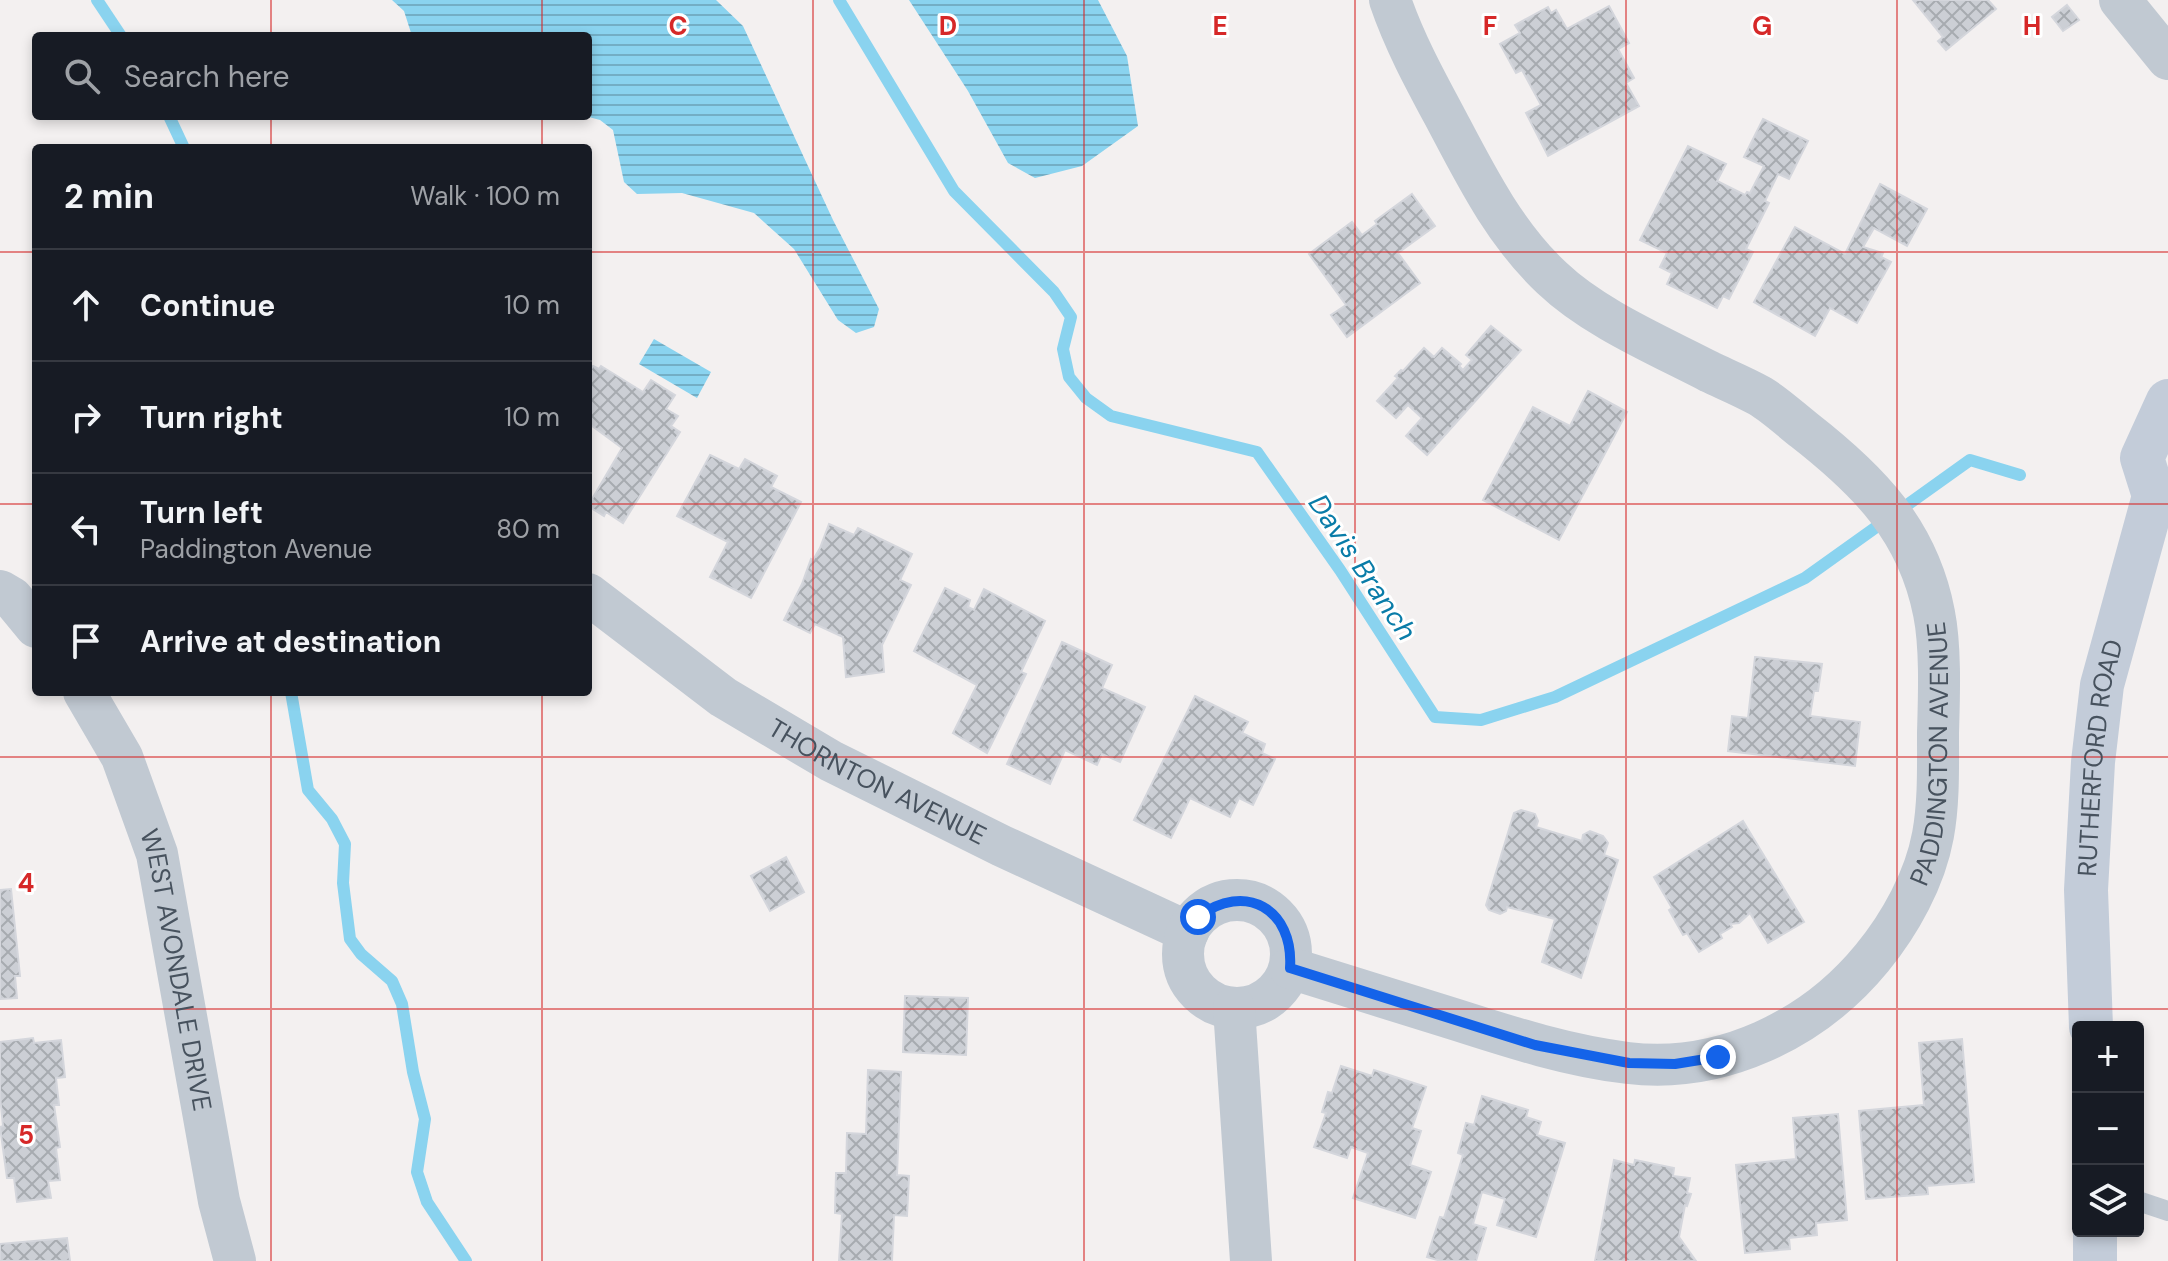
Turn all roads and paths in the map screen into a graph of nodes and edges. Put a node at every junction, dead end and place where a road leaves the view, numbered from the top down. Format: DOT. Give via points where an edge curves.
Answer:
graph roads {
  1 [pos="1390,0"];
  2 [pos="2120,0"];
  3 [pos="2168,59"];
  4 [pos="2168,401"];
  5 [pos="2161,493"];
  6 [pos="592,597"];
  7 [pos="86,696"];
  8 [pos="1188,932"];
  9 [pos="1290,968"];
  10 [pos="1234,1008"];
  11 [pos="2091,1021"];
  12 [pos="2144,1203"];
  13 [pos="2168,1211"];
  14 [pos="2095,1237"];
  15 [pos="235,1261"];
  16 [pos="1251,1261"];
  17 [pos="2095,1261"];
  1 -- 9 [label="street, PADDINGTON AVENUE" via="1402,37 1476,175 1512,235 1554,280 1621,327 1764,398 1847,464 1906,535 1935,615 1939,703 1933,835 1923,870 1890,936 1861,972 1822,1007 1778,1035 1718,1057 1675,1064 1629,1063 1535,1045"];
  2 -- 3 [label="street"];
  4 -- 5 [label="street, RUTHERFORD ROAD" via="2142,458"];
  5 -- 11 [label="street, RUTHERFORD ROAD" via="2102,685 2087,838"];
  6 -- 8 [label="street, THORNTON AVENUE" via="723,697 831,761"];
  7 -- 15 [label="street, WEST AVONDALE DRIVE" via="122,757 157,854 219,1201"];
  8 -- 9 [label="street" via="1198,917 1229,901 1264,907 1287,933"];
  8 -- 10 [label="street" via="1184,961 1196,989"];
  9 -- 10 [label="street" via="1269,998"];
  10 -- 16 [label="street"];
  12 -- 13 [label="lane"];
  14 -- 17 [label="street"];
}
